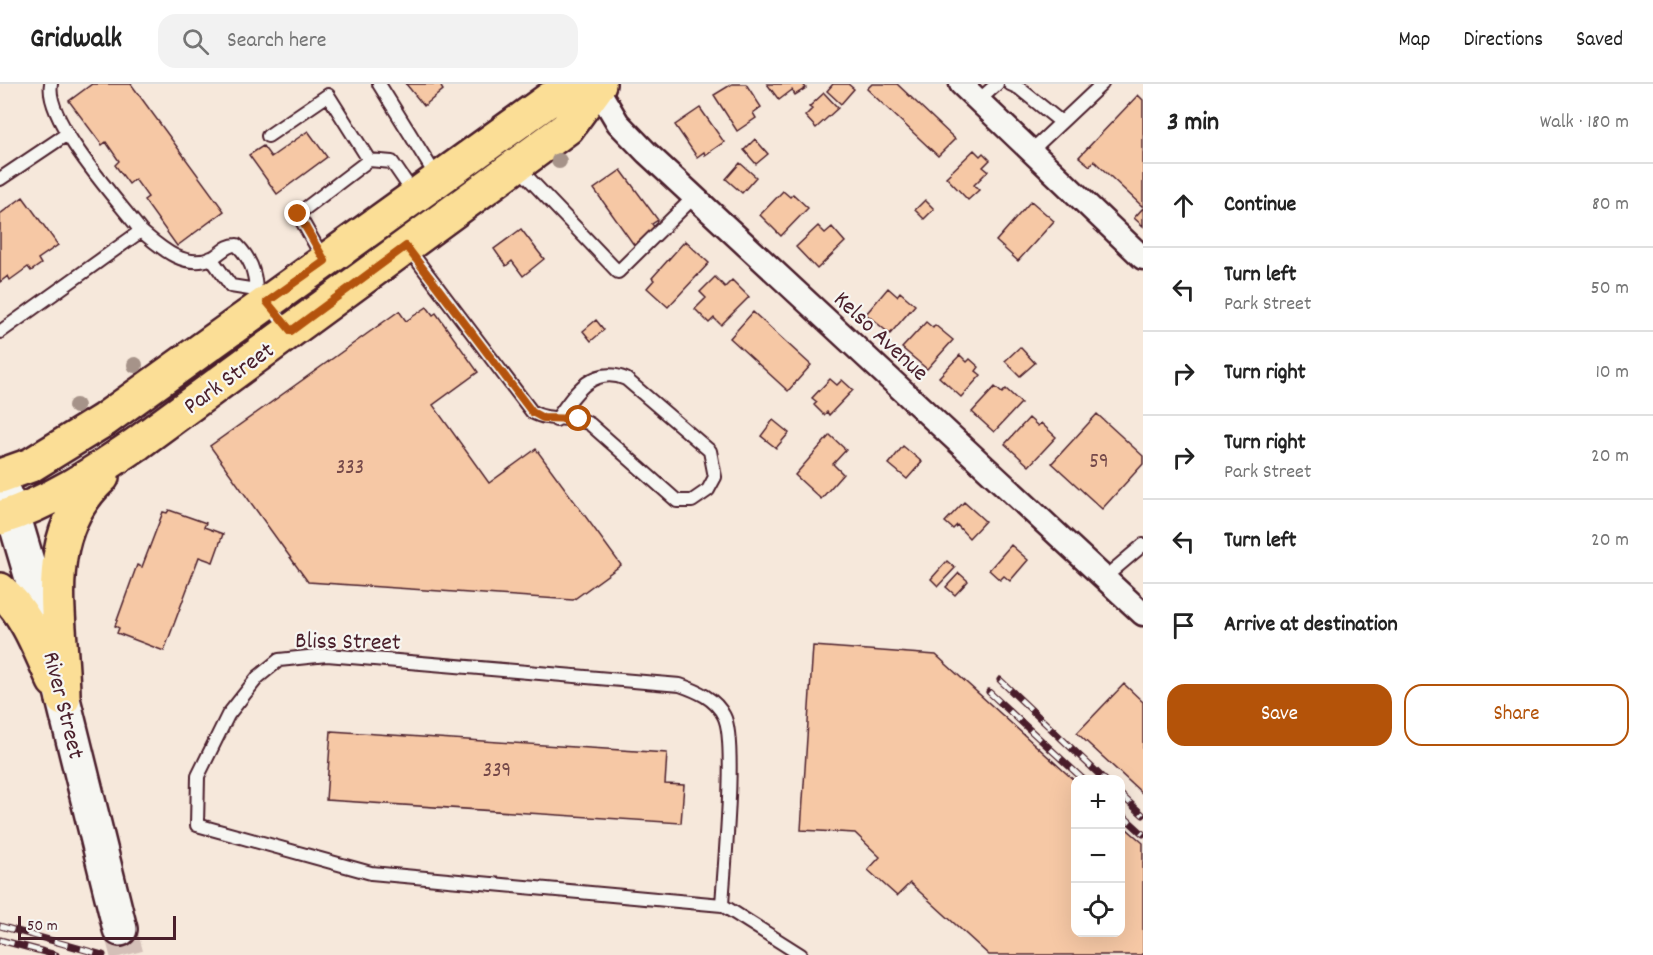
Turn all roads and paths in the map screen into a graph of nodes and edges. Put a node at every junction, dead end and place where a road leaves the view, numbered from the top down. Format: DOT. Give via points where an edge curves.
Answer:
graph roads {
  1 [pos="51,84"];
  2 [pos="379,84"];
  3 [pos="960,84"];
  4 [pos="997,84"];
  5 [pos="1102,84"];
  6 [pos="597,85"];
  7 [pos="1018,85"];
  8 [pos="978,101"];
  9 [pos="1061,122"];
  10 [pos="66,134"];
  11 [pos="268,136"];
  12 [pos="1031,151"];
  13 [pos="369,160"];
  14 [pos="516,165"];
  15 [pos="0,179"];
  16 [pos="426,187"];
  17 [pos="694,197"];
  18 [pos="141,231"];
  19 [pos="406,246"];
  20 [pos="211,258"];
  21 [pos="1143,258"];
  22 [pos="325,261"];
  23 [pos="262,296"];
  24 [pos="291,331"];
  25 [pos="0,332"];
  26 [pos="555,420"];
  27 [pos="138,442"];
  28 [pos="0,476"];
  29 [pos="0,484"];
  30 [pos="4,521"];
  31 [pos="1143,544"];
  32 [pos="1104,578"];
  33 [pos="0,590"];
  34 [pos="1143,614"];
  35 [pos="63,699"];
  36 [pos="722,904"];
  37 [pos="120,929"];
  38 [pos="801,955"];
  1 -- 10 [label="lane" via="49,95"];
  2 -- 16 [label="lane"];
  3 -- 8 [label="street"];
  4 -- 8 [label="lane"];
  5 -- 9 [label="lane"];
  6 -- 14 [label="main road, Park Street" via="567,128"];
  6 -- 16 [label="main road, Park Street" via="549,99"];
  6 -- 17 [label="street, Kelso Avenue" via="618,123"];
  7 -- 9 [label="lane"];
  8 -- 12 [label="street"];
  9 -- 12 [label="lane"];
  10 -- 15 [label="lane"];
  10 -- 18 [label="lane"];
  11 -- 13 [label="lane" via="328,95"];
  12 -- 21 [label="street"];
  13 -- 16 [label="lane" via="392,162"];
  13 -- 22 [label="lane" via="298,214"];
  14 -- 17 [label="lane" via="618,272"];
  14 -- 19 [label="main road, Park Street"];
  16 -- 22 [label="main road, Park Street"];
  17 -- 32 [label="street, Kelso Avenue"];
  18 -- 20 [label="lane" via="173,257"];
  18 -- 25 [label="lane"];
  19 -- 24 [label="main road, Park Street"];
  19 -- 26 [label="lane" via="532,412"];
  20 -- 23 [label="lane" via="231,286"];
  20 -- 23 [label="lane" via="229,245 237,245 247,255"];
  22 -- 23 [label="main road, Park Street"];
  23 -- 24 [label="lane"];
  23 -- 28 [label="main road, Park Street" via="57,451"];
  24 -- 27 [label="main road, Park Street"];
  26 -- 26 [label="lane" via="579,419 590,424 677,501 692,501 708,490 715,477 710,451 616,374 589,380"];
  27 -- 30 [label="main road, Park Street" via="84,481"];
  27 -- 35 [label="main road" via="128,457 93,485 70,519 56,589"];
  29 -- 30 [label="main road, River Street"];
  30 -- 35 [label="main road, River Street"];
  31 -- 32 [label="lane"];
  32 -- 34 [label="street, Kelso Avenue"];
  33 -- 35 [label="main road" via="28,623"];
  35 -- 37 [label="main road, River Street"];
  36 -- 36 [label="lane, Bliss Street" via="370,873 197,825 198,776 228,715 258,676 279,660 327,656 680,685 705,694 724,716 730,747"];
  36 -- 38 [label="lane, Bliss Street"];
}
